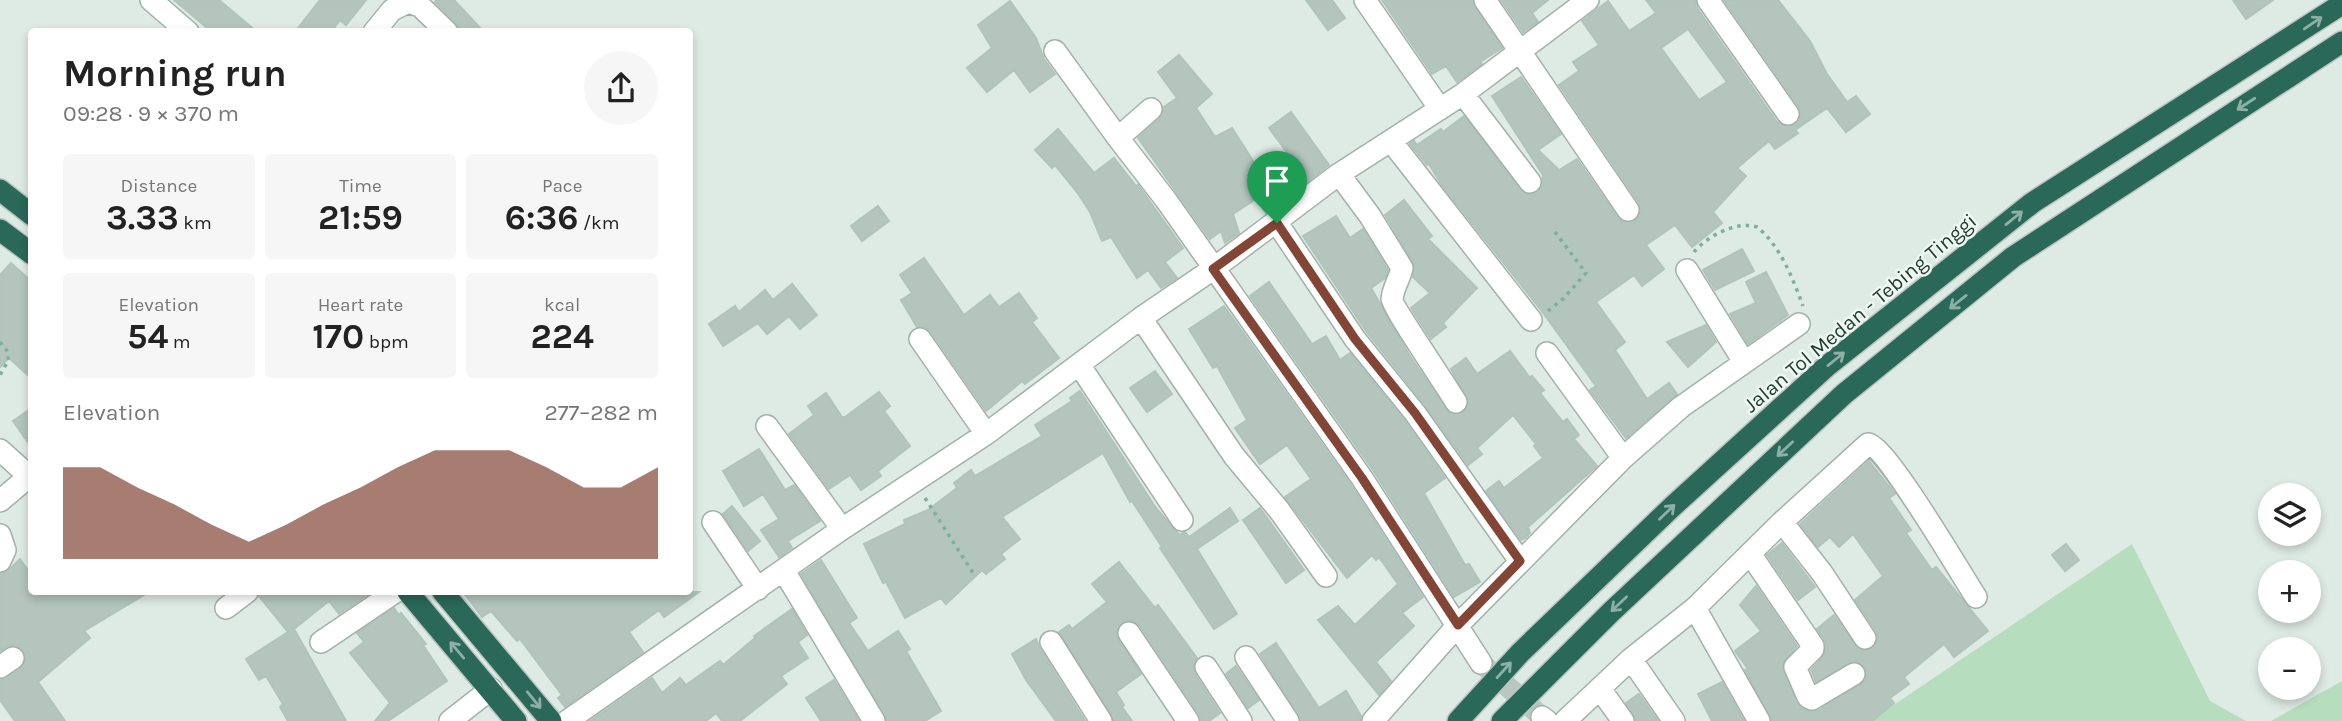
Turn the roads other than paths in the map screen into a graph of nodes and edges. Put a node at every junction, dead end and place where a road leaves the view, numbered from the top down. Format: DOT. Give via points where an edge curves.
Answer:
graph roads {
  1 [pos="151,0"];
  2 [pos="1365,0"];
  3 [pos="1485,0"];
  4 [pos="1588,0"];
  5 [pos="1708,0"];
  6 [pos="2342,4"];
  7 [pos="183,28"];
  8 [pos="376,28"];
  9 [pos="443,28"];
  10 [pos="2342,42"];
  11 [pos="1521,50"];
  12 [pos="1055,51"];
  13 [pos="1464,94"];
  14 [pos="1151,109"];
  15 [pos="1440,109"];
  16 [pos="1788,114"];
  17 [pos="1118,138"];
  18 [pos="1391,141"];
  19 [pos="1339,174"];
  20 [pos="1530,182"];
  21 [pos="0,190"];
  22 [pos="1628,209"];
  23 [pos="28,212"];
  24 [pos="1277,223"];
  25 [pos="0,230"];
  26 [pos="28,251"];
  27 [pos="1213,269"];
  28 [pos="1687,270"];
  29 [pos="1141,318"];
  30 [pos="1531,320"];
  31 [pos="1799,324"];
  32 [pos="920,339"];
  33 [pos="1547,353"];
  34 [pos="1744,362"];
  35 [pos="1080,366"];
  36 [pos="1456,401"];
  37 [pos="767,426"];
  38 [pos="986,434"];
  39 [pos="0,450"];
  40 [pos="1623,458"];
  41 [pos="28,473"];
  42 [pos="28,477"];
  43 [pos="0,501"];
  44 [pos="1182,520"];
  45 [pos="713,522"];
  46 [pos="1782,522"];
  47 [pos="842,528"];
  48 [pos="0,535"];
  49 [pos="1751,555"];
  50 [pos="0,561"];
  51 [pos="1520,561"];
  52 [pos="784,571"];
  53 [pos="1326,576"];
  54 [pos="758,589"];
  55 [pos="243,595"];
  56 [pos="391,595"];
  57 [pos="411,595"];
  58 [pos="446,595"];
  59 [pos="1976,597"];
  60 [pos="226,608"];
  61 [pos="1695,608"];
  62 [pos="1458,625"];
  63 [pos="1129,633"];
  64 [pos="1865,638"];
  65 [pos="321,642"];
  66 [pos="1051,642"];
  67 [pos="1246,657"];
  68 [pos="1632,659"];
  69 [pos="1481,663"];
  70 [pos="1206,667"];
  71 [pos="1854,674"];
  72 [pos="491,689"];
  73 [pos="1600,689"];
  74 [pos="450,721"];
  75 [pos="516,721"];
  76 [pos="551,721"];
  77 [pos="567,721"];
  78 [pos="874,721"];
  79 [pos="1101,721"];
  80 [pos="1188,721"];
  81 [pos="1241,721"];
  82 [pos="1287,721"];
  83 [pos="1373,721"];
  84 [pos="1458,721"];
  85 [pos="1502,721"];
  86 [pos="1565,721"];
  87 [pos="1623,721"];
  88 [pos="1674,721"];
  89 [pos="1759,721"];
  1 -- 7 [label="street"];
  2 -- 15 [label="street"];
  3 -- 11 [label="street"];
  4 -- 11 [label="street"];
  5 -- 16 [label="street"];
  84 -- 6 [label="highway, Jalan Tol Medan - Tebing Tinggi, one-way" via="1520,653 1827,366 2032,203"];
  8 -- 9 [label="street" via="391,10 408,2 420,6"];
  10 -- 85 [label="highway, one-way" via="2013,257 1844,394"];
  11 -- 13 [label="street"];
  11 -- 22 [label="street"];
  12 -- 17 [label="street"];
  13 -- 15 [label="street"];
  13 -- 20 [label="street"];
  14 -- 17 [label="street"];
  15 -- 18 [label="street"];
  17 -- 27 [label="street"];
  18 -- 19 [label="street"];
  18 -- 30 [label="street"];
  19 -- 24 [label="street"];
  19 -- 36 [label="street" via="1402,268 1393,306"];
  21 -- 23 [label="highway"];
  24 -- 27 [label="street"];
  24 -- 51 [label="street" via="1355,339 1415,413"];
  25 -- 26 [label="highway"];
  27 -- 29 [label="street"];
  27 -- 62 [label="street" via="1377,500"];
  28 -- 34 [label="street"];
  29 -- 35 [label="street"];
  29 -- 53 [label="street" via="1234,456"];
  31 -- 34 [label="street"];
  32 -- 38 [label="street"];
  33 -- 40 [label="street"];
  34 -- 40 [label="street" via="1681,407"];
  35 -- 38 [label="street"];
  35 -- 44 [label="street"];
  37 -- 47 [label="street"];
  38 -- 47 [label="street"];
  39 -- 41 [label="street"];
  40 -- 51 [label="street"];
  42 -- 43 [label="street"];
  45 -- 54 [label="street"];
  46 -- 49 [label="street"];
  46 -- 59 [label="street" via="1866,444 1873,444"];
  46 -- 64 [label="street"];
  47 -- 52 [label="street"];
  48 -- 50 [label="street" via="5,550"];
  49 -- 61 [label="street"];
  49 -- 71 [label="street" via="1813,646 1795,667 1808,697 1812,699"];
  51 -- 62 [label="street"];
  52 -- 54 [label="street"];
  52 -- 78 [label="street"];
  54 -- 77 [label="street"];
  55 -- 60 [label="street"];
  56 -- 65 [label="street"];
  72 -- 57 [label="highway, one-way"];
  58 -- 76 [label="highway, one-way"];
  61 -- 68 [label="street"];
  61 -- 89 [label="street"];
  62 -- 69 [label="street"];
  62 -- 83 [label="street"];
  63 -- 80 [label="street"];
  66 -- 79 [label="street"];
  67 -- 82 [label="street"];
  68 -- 73 [label="street"];
  68 -- 88 [label="street"];
  70 -- 81 [label="street"];
  72 -- 74 [label="street"];
  72 -- 75 [label="highway"];
  73 -- 86 [label="street"];
  73 -- 87 [label="street"];
}
